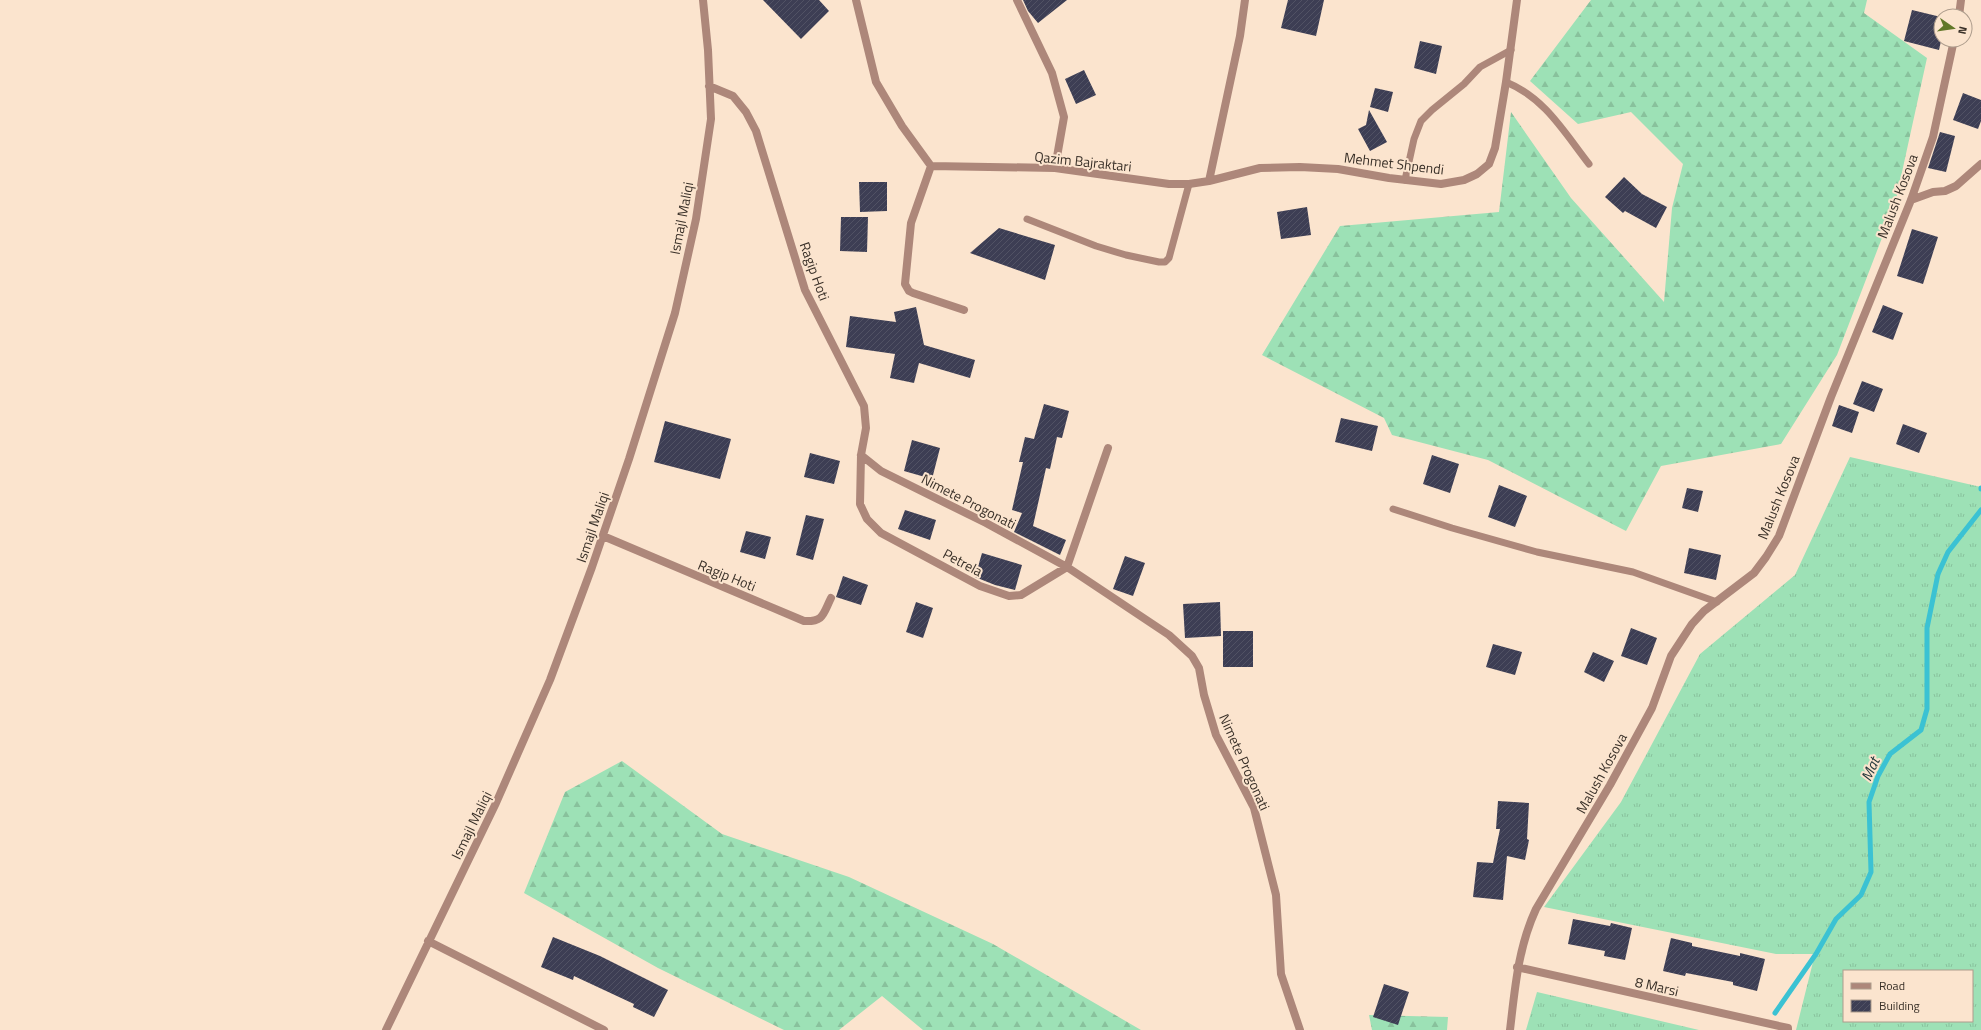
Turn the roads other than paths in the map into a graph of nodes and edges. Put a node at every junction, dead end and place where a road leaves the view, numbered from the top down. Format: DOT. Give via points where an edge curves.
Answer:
graph roads {
  1 [pos="703,0"];
  2 [pos="856,0"];
  3 [pos="1017,0"];
  4 [pos="1245,0"];
  5 [pos="1517,0"];
  6 [pos="1952,48"];
  7 [pos="1511,50"];
  8 [pos="1506,82"];
  9 [pos="709,86"];
  10 [pos="1589,164"];
  11 [pos="1981,164"];
  12 [pos="931,166"];
  13 [pos="1054,168"];
  14 [pos="1405,180"];
  15 [pos="1209,181"];
  16 [pos="1189,184"];
  17 [pos="1911,200"];
  18 [pos="1026,219"];
  19 [pos="964,310"];
  20 [pos="1108,448"];
  21 [pos="862,455"];
  22 [pos="860,504"];
  23 [pos="1393,509"];
  24 [pos="603,536"];
  25 [pos="1067,568"];
  26 [pos="831,598"];
  27 [pos="1717,602"];
  28 [pos="428,942"];
  29 [pos="1517,967"];
  30 [pos="1788,1029"];
  31 [pos="386,1030"];
  32 [pos="604,1030"];
  33 [pos="1300,1030"];
  34 [pos="1510,1030"];
  1 -- 9 [label="street, Ismajl Maliqi"];
  2 -- 12 [label="street" via="876,82 902,126"];
  3 -- 13 [label="street" via="1052,73 1064,117"];
  4 -- 15 [label="street" via="1240,36"];
  5 -- 7 [label="street, Mehmet Shpendi"];
  6 -- 17 [label="street, Malush Kosova" via="1933,137"];
  7 -- 8 [label="street, Mehmet Shpendi"];
  7 -- 14 [label="lane" via="1480,66 1464,84 1421,121 1414,139"];
  8 -- 10 [label="lane" via="1523,89 1538,100"];
  8 -- 14 [label="street, Mehmet Shpendi" via="1495,148 1489,164 1464,180 1441,184"];
  9 -- 21 [label="street, Ragip Hoti" via="733,96 746,112 756,131 805,290 864,406 866,428"];
  9 -- 24 [label="street, Ismajl Maliqi" via="711,119 696,219 675,313"];
  11 -- 17 [label="street" via="1956,186"];
  12 -- 13 [label="street, Qazim Bajraktari"];
  12 -- 19 [label="street" via="911,223 905,284 913,293"];
  13 -- 16 [label="street, Qazim Bajraktari" via="1169,184"];
  14 -- 15 [label="street, Mehmet Shpendi" via="1338,169 1300,167 1260,168"];
  15 -- 16 [label="street, Qazim Bajraktari"];
  16 -- 18 [label="lane" via="1169,258 1165,262 1096,246"];
  17 -- 27 [label="street, Malush Kosova" via="1831,397 1779,536 1754,573"];
  20 -- 25 [label="street"];
  21 -- 22 [label="street, Ragip Hoti"];
  21 -- 25 [label="street, Nimete Progonati" via="881,471 986,522"];
  22 -- 25 [label="street, Petrela" via="867,518 881,533 980,586 1009,596 1021,595"];
  23 -- 27 [label="lane" via="1536,552 1633,572"];
  24 -- 26 [label="street, Ragip Hoti" via="804,621 820,619"];
  24 -- 28 [label="street, Ismajl Maliqi" via="550,680 496,803"];
  25 -- 33 [label="street, Nimete Progonati" via="1169,635 1192,656 1199,668 1216,735 1254,808 1276,895 1281,974"];
  27 -- 29 [label="street, Malush Kosova" via="1692,624 1671,656 1652,708 1610,785 1536,909 1524,938"];
  28 -- 31 [label="street, Ismajl Maliqi"];
  28 -- 32 [label="street"];
  29 -- 30 [label="street, 8 Marsi"];
  29 -- 34 [label="street, Malush Kosova"];
}
